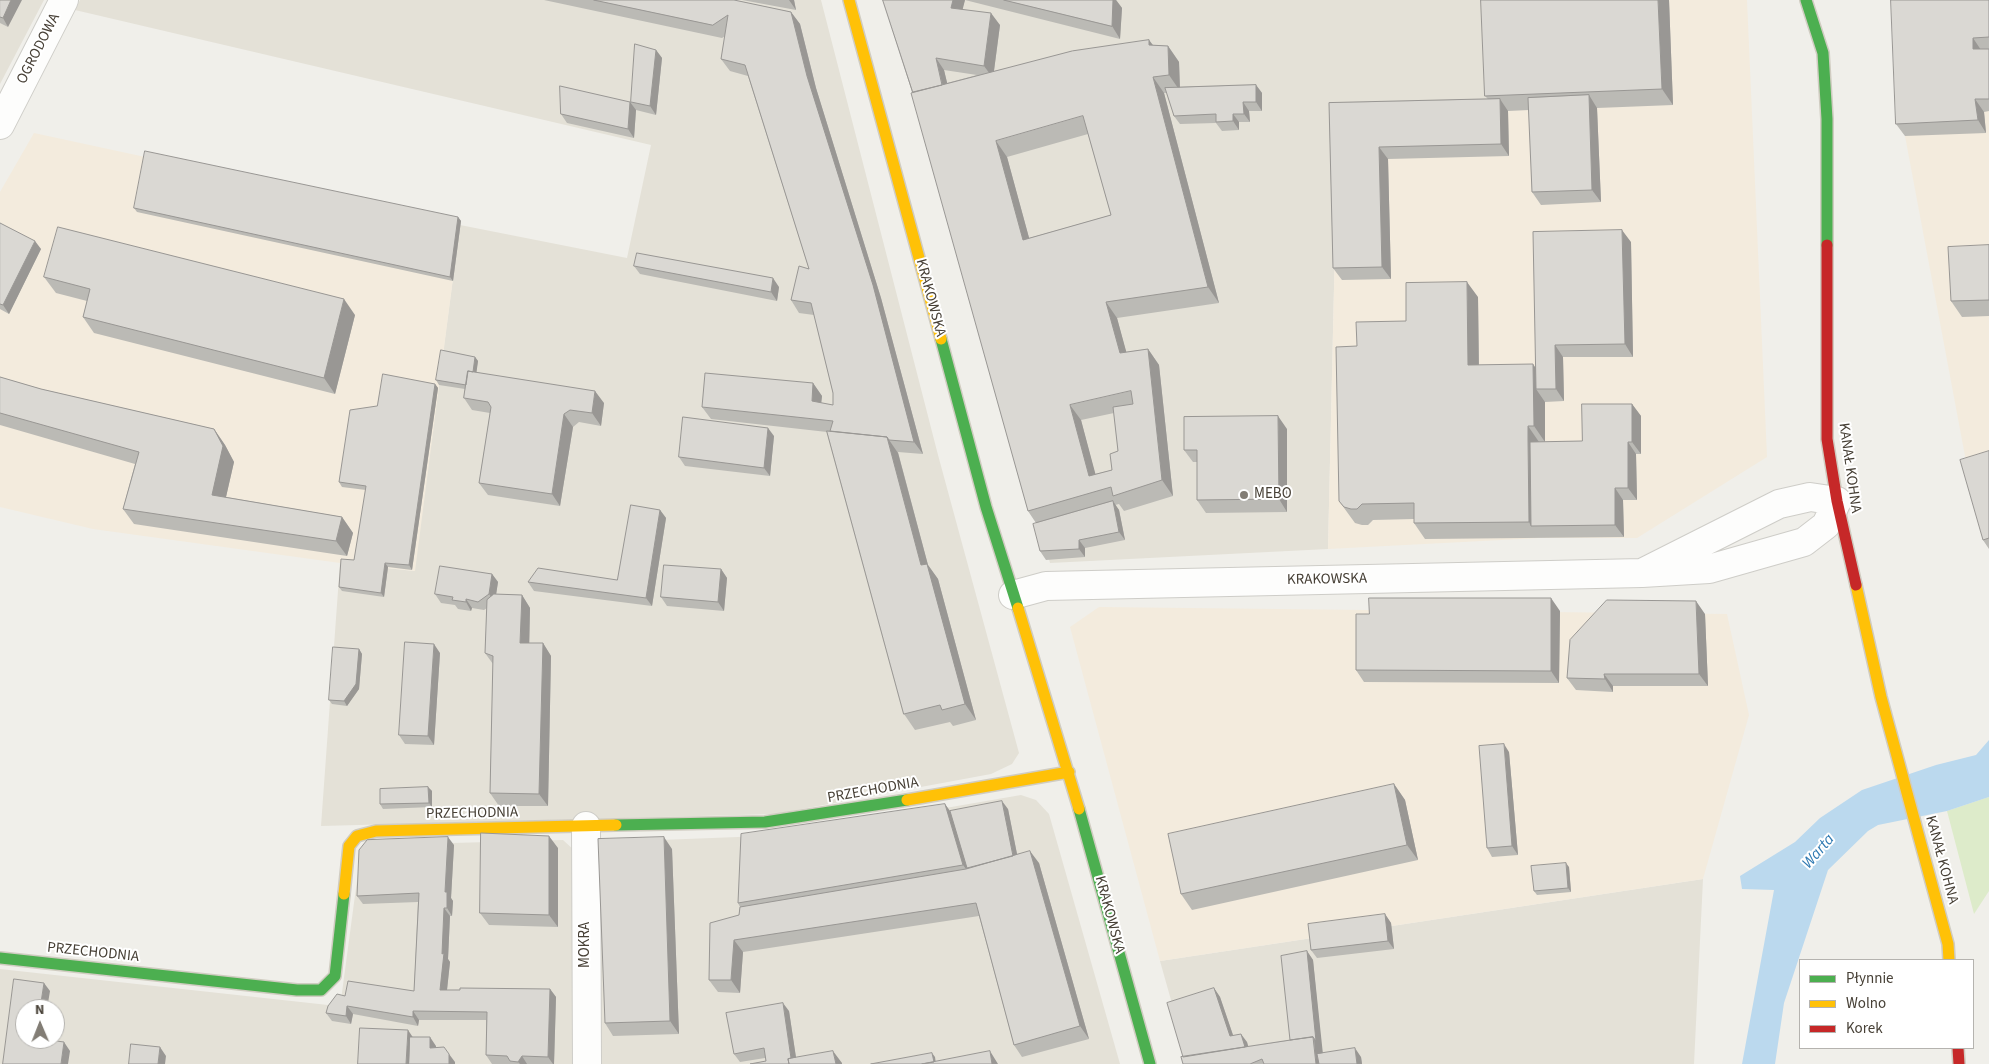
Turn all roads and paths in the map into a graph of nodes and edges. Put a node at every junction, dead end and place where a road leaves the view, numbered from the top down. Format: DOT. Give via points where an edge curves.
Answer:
graph roads {
  1 [pos="64,0"];
  2 [pos="849,0"];
  3 [pos="1806,0"];
  4 [pos="0,125"];
  5 [pos="1837,501"];
  6 [pos="1642,573"];
  7 [pos="1012,595"];
  8 [pos="1069,772"];
  9 [pos="586,826"];
  10 [pos="0,958"];
  11 [pos="1949,959"];
  12 [pos="1958,1049"];
  13 [pos="587,1064"];
  14 [pos="1150,1064"];
  15 [pos="1958,1064"];
  1 -- 4 [label="street, OGRODOWA"];
  2 -- 7 [label="street, KRAKOWSKA"];
  3 -- 5 [label="street, KANAŁ KOHNA" via="1823,53 1827,110 1827,439"];
  5 -- 6 [label="street" via="1810,497 1779,504"];
  5 -- 6 [label="street, KRAKOWSKA" via="1826,524 1804,542 1709,569"];
  5 -- 11 [label="street, KANAŁ KOHNA" via="1881,697 1944,929"];
  6 -- 7 [label="street, KRAKOWSKA" via="1046,586"];
  7 -- 8 [label="street, KRAKOWSKA"];
  8 -- 9 [label="street, PRZECHODNIA" via="765,822"];
  8 -- 14 [label="street, KRAKOWSKA"];
  9 -- 10 [label="street, PRZECHODNIA" via="376,831 357,836 349,846 334,976 321,990"];
  9 -- 13 [label="street, MOKRA"];
  12 -- 15 [label="street"];
}
